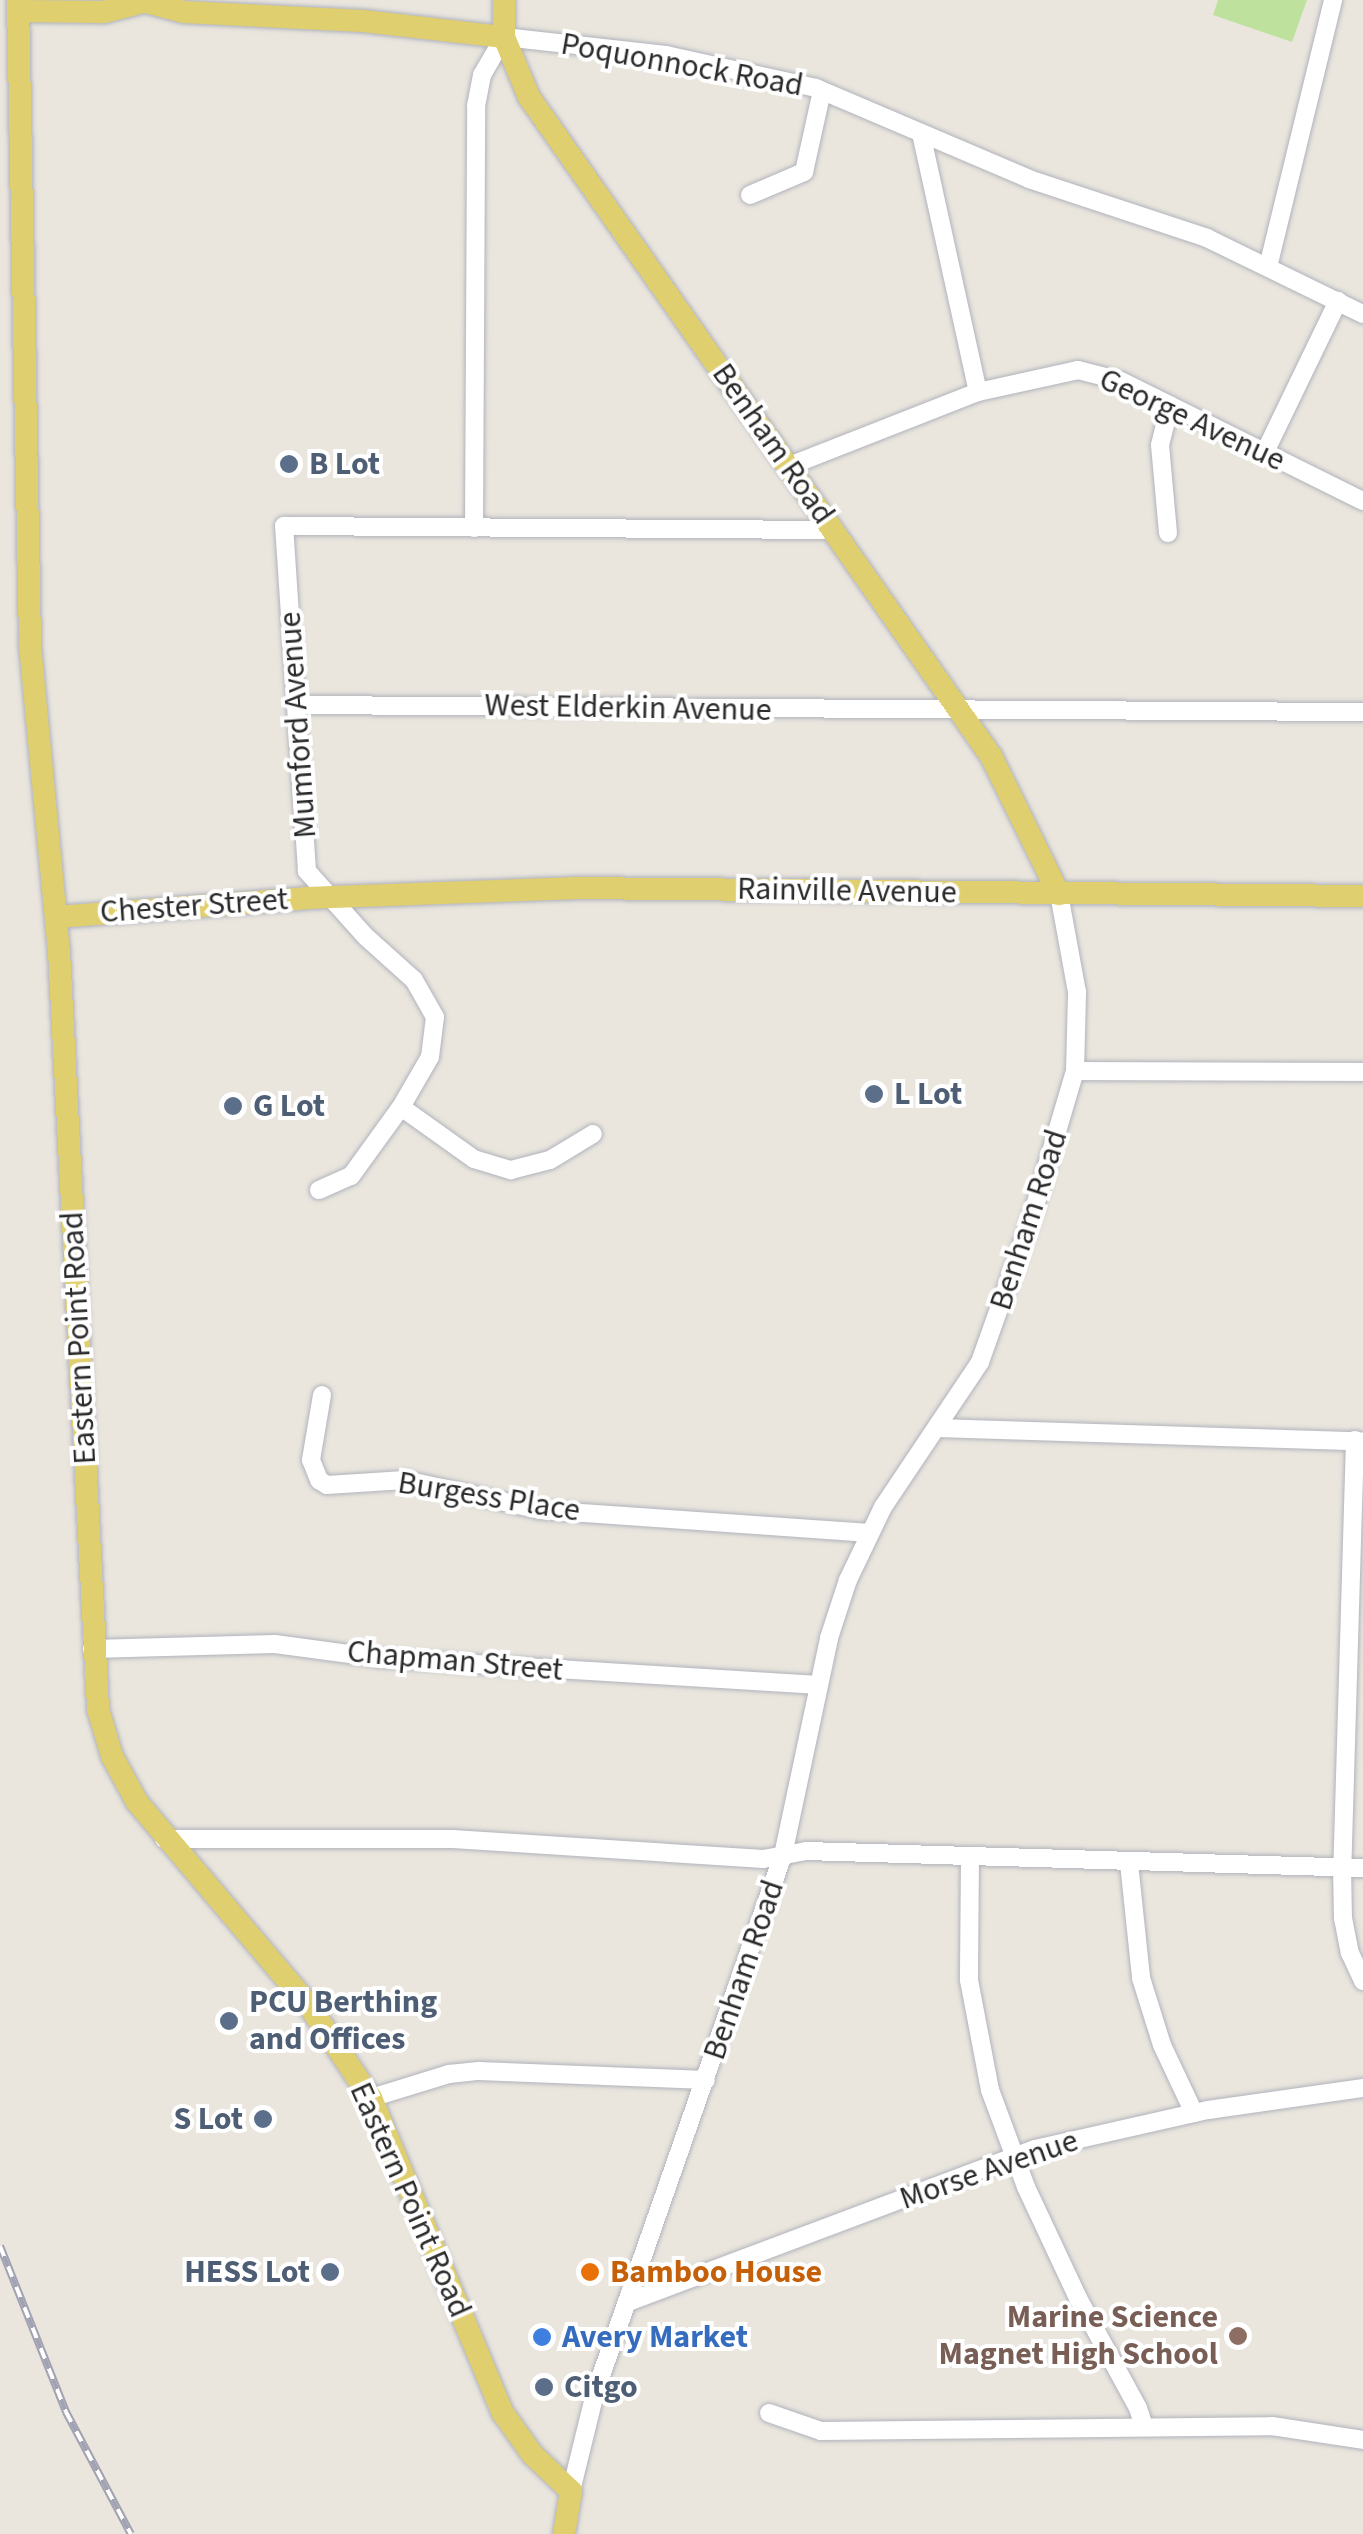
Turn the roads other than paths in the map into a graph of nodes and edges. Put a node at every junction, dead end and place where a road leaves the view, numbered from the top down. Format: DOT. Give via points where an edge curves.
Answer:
graph roads {
  1 [pos="504,0"];
  2 [pos="1334,0"];
  3 [pos="141,1"];
  4 [pos="18,5"];
  5 [pos="265,8"];
  6 [pos="504,37"];
  7 [pos="822,91"];
  8 [pos="921,132"];
  9 [pos="750,195"];
  10 [pos="1268,266"];
  11 [pos="1338,301"];
  12 [pos="1363,314"];
  13 [pos="978,392"];
  14 [pos="1170,405"];
  15 [pos="1265,452"];
  16 [pos="789,466"];
  17 [pos="1363,501"];
  18 [pos="474,528"];
  19 [pos="834,530"];
  20 [pos="1168,533"];
  21 [pos="296,705"];
  22 [pos="960,711"];
  23 [pos="1363,712"];
  24 [pos="1059,894"];
  25 [pos="1363,896"];
  26 [pos="331,897"];
  27 [pos="56,917"];
  28 [pos="1075,1071"];
  29 [pos="1363,1072"];
  30 [pos="402,1108"];
  31 [pos="593,1134"];
  32 [pos="319,1190"];
  33 [pos="322,1395"];
  34 [pos="938,1428"];
  35 [pos="1359,1440"];
  36 [pos="868,1534"];
  37 [pos="92,1650"];
  38 [pos="1357,1657"];
  39 [pos="818,1685"];
  40 [pos="164,1839"];
  41 [pos="783,1855"];
  42 [pos="970,1858"];
  43 [pos="1130,1863"];
  44 [pos="1342,1867"];
  45 [pos="1363,1868"];
  46 [pos="1363,1981"];
  47 [pos="706,2080"];
  48 [pos="1363,2088"];
  49 [pos="371,2098"];
  50 [pos="1194,2113"];
  51 [pos="1015,2156"];
  52 [pos="628,2302"];
  53 [pos="769,2412"];
  54 [pos="1144,2427"];
  55 [pos="1363,2440"];
  56 [pos="570,2491"];
  57 [pos="564,2534"];
  1 -- 6 [label="main road"];
  2 -- 10 [label="street"];
  3 -- 4 [label="main road" via="104,12"];
  3 -- 5 [label="main road, Poquonnock Road" via="184,12"];
  4 -- 27 [label="main road, Eastern Point Road" via="30,644"];
  5 -- 6 [label="main road, Poquonnock Road"];
  6 -- 7 [label="street, Poquonnock Road" via="666,56"];
  6 -- 16 [label="main road, Benham Road" via="529,97"];
  6 -- 18 [label="street" via="482,75 476,106"];
  7 -- 8 [label="street, Poquonnock Road"];
  7 -- 9 [label="street" via="804,172"];
  8 -- 10 [label="street, Poquonnock Road"];
  8 -- 13 [label="street"];
  10 -- 11 [label="street, Poquonnock Road"];
  11 -- 12 [label="street, Poquonnock Road"];
  11 -- 15 [label="street"];
  13 -- 14 [label="street, George Avenue" via="1078,370 1122,381"];
  13 -- 16 [label="street, George Avenue"];
  14 -- 15 [label="street, George Avenue"];
  14 -- 20 [label="street" via="1160,445"];
  15 -- 17 [label="street, George Avenue"];
  16 -- 19 [label="main road, Benham Road"];
  18 -- 19 [label="street"];
  18 -- 21 [label="street, Mumford Avenue" via="284,526"];
  19 -- 22 [label="main road, Benham Road"];
  21 -- 22 [label="street, West Elderkin Avenue"];
  21 -- 26 [label="street, Mumford Avenue" via="307,871"];
  22 -- 23 [label="street, West Elderkin Avenue"];
  22 -- 24 [label="main road, Benham Road" via="991,756"];
  24 -- 25 [label="main road, Rainville Avenue"];
  24 -- 26 [label="main road, Rainville Avenue" via="572,888"];
  24 -- 28 [label="street, Benham Road" via="1077,992"];
  26 -- 27 [label="main road, Chester Street"];
  26 -- 30 [label="street, Mumford Avenue" via="429,1000 435,1018 430,1057"];
  27 -- 37 [label="main road, Eastern Point Road"];
  28 -- 29 [label="street"];
  28 -- 34 [label="street, Benham Road" via="1004,1305 980,1362"];
  30 -- 31 [label="street" via="474,1158 511,1170 550,1160"];
  30 -- 32 [label="street, Mumford Avenue" via="351,1176"];
  33 -- 36 [label="street, Burgess Place" via="311,1460 327,1485 405,1480 540,1510"];
  34 -- 35 [label="street"];
  34 -- 36 [label="street, Benham Road"];
  35 -- 38 [label="street"];
  36 -- 39 [label="street, Benham Road"];
  37 -- 39 [label="street, Chapman Street" via="275,1644 378,1658"];
  37 -- 40 [label="main road, Eastern Point Road" via="98,1709 112,1756"];
  38 -- 44 [label="street"];
  39 -- 41 [label="street, Benham Road"];
  40 -- 41 [label="street" via="436,1839"];
  40 -- 49 [label="main road, Eastern Point Road" via="308,2004"];
  41 -- 42 [label="street"];
  41 -- 47 [label="street, Benham Road"];
  42 -- 43 [label="street"];
  42 -- 51 [label="street" via="969,1980 978,2042"];
  43 -- 44 [label="street"];
  43 -- 50 [label="street" via="1141,1978 1162,2046"];
  44 -- 45 [label="street"];
  44 -- 46 [label="street" via="1347,1935"];
  47 -- 49 [label="street" via="479,2071"];
  47 -- 52 [label="street, Benham Road"];
  48 -- 50 [label="street, Morse Avenue"];
  49 -- 56 [label="main road, Eastern Point Road" via="503,2412 532,2454"];
  50 -- 51 [label="street, Morse Avenue"];
  51 -- 52 [label="street, Morse Avenue"];
  51 -- 54 [label="street"];
  52 -- 56 [label="street, Benham Road" via="590,2408"];
  53 -- 54 [label="street" via="821,2431"];
  54 -- 55 [label="street" via="1296,2427"];
  56 -- 57 [label="main road"];
}
